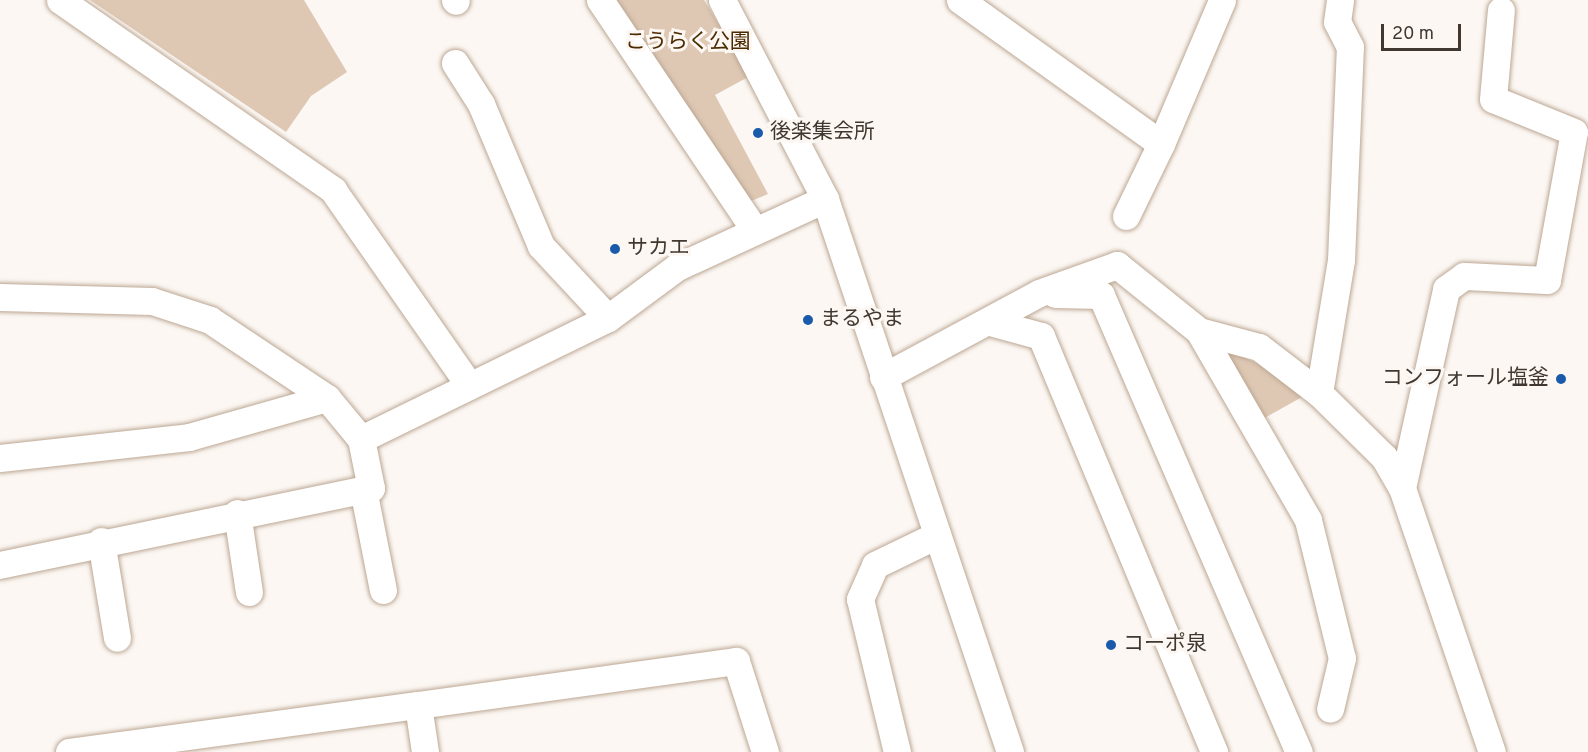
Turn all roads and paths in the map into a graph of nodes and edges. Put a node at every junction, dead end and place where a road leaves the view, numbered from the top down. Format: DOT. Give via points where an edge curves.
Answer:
graph roads {
  1 [pos="60,0"];
  2 [pos="600,0"];
  3 [pos="722,0"];
  4 [pos="960,0"];
  5 [pos="1222,0"];
  6 [pos="1340,0"];
  7 [pos="1501,10"];
  8 [pos="454,63"];
  9 [pos="1161,144"];
  10 [pos="825,199"];
  11 [pos="1126,216"];
  12 [pos="754,229"];
  13 [pos="1039,293"];
  14 [pos="0,297"];
  15 [pos="608,318"];
  16 [pos="990,322"];
  17 [pos="1199,331"];
  18 [pos="883,377"];
  19 [pos="469,384"];
  20 [pos="1319,393"];
  21 [pos="327,398"];
  22 [pos="361,439"];
  23 [pos="0,458"];
  24 [pos="1401,488"];
  25 [pos="363,489"];
  26 [pos="237,513"];
  27 [pos="937,536"];
  28 [pos="101,541"];
  29 [pos="0,565"];
  30 [pos="383,590"];
  31 [pos="249,592"];
  32 [pos="117,638"];
  33 [pos="418,705"];
  34 [pos="1330,709"];
  35 [pos="69,752"];
  36 [pos="425,752"];
  37 [pos="765,752"];
  38 [pos="897,752"];
  39 [pos="1010,752"];
  40 [pos="1214,752"];
  41 [pos="1299,752"];
  42 [pos="1492,752"];
  1 -- 19 [label="street" via="333,190"];
  2 -- 12 [label="street"];
  3 -- 10 [label="street"];
  4 -- 9 [label="street"];
  5 -- 9 [label="street"];
  6 -- 20 [label="street" via="1337,22 1350,47 1341,260"];
  7 -- 24 [label="street" via="1493,99 1574,132 1547,280 1464,276 1446,289"];
  8 -- 15 [label="street" via="481,104 541,246"];
  9 -- 11 [label="street"];
  10 -- 12 [label="street"];
  10 -- 18 [label="street"];
  12 -- 15 [label="street" via="677,267"];
  13 -- 16 [label="street"];
  13 -- 17 [label="street" via="1117,265"];
  13 -- 41 [label="street" via="1101,295"];
  14 -- 21 [label="street" via="152,301 210,320"];
  15 -- 19 [label="street"];
  16 -- 18 [label="street"];
  16 -- 40 [label="street" via="1041,336"];
  17 -- 20 [label="street" via="1259,347"];
  17 -- 34 [label="street" via="1308,520 1342,658"];
  18 -- 27 [label="street"];
  19 -- 22 [label="street"];
  20 -- 24 [label="street" via="1384,457"];
  21 -- 22 [label="street"];
  21 -- 23 [label="street" via="189,437"];
  22 -- 25 [label="street" via="371,488"];
  24 -- 42 [label="street"];
  25 -- 26 [label="street"];
  25 -- 30 [label="street"];
  26 -- 28 [label="street"];
  26 -- 31 [label="street"];
  27 -- 38 [label="street" via="893,552 875,565 860,598"];
  27 -- 39 [label="street"];
  28 -- 29 [label="street"];
  28 -- 32 [label="street"];
  33 -- 35 [label="street"];
  33 -- 36 [label="street"];
  33 -- 37 [label="street" via="736,661"];
}
